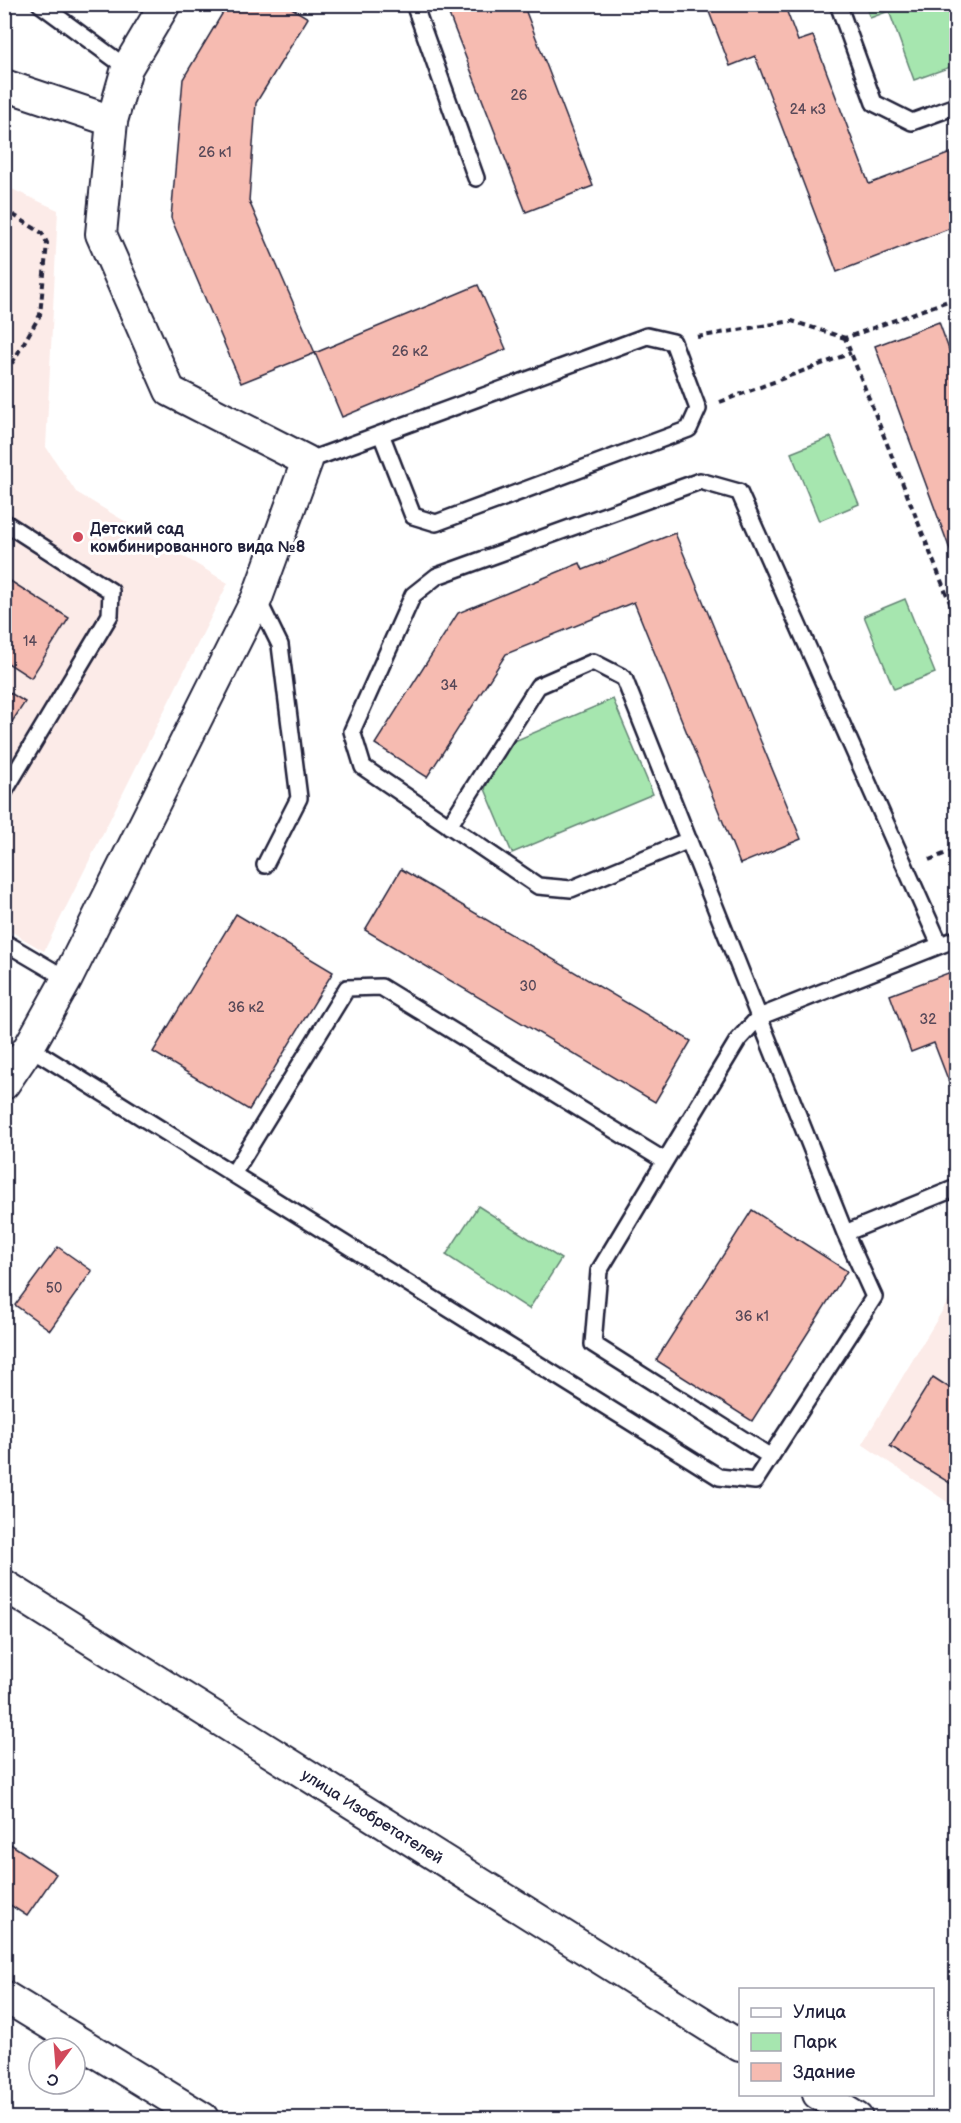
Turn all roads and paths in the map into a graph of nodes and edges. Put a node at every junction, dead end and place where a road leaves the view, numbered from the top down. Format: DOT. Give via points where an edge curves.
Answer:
graph roads {
  1 [pos="40,4"];
  2 [pos="165,4"];
  3 [pos="414,4"];
  4 [pos="838,4"];
  5 [pos="127,68"];
  6 [pos="4,85"];
  7 [pos="957,106"];
  8 [pos="112,121"];
  9 [pos="476,178"];
  10 [pos="4,209"];
  11 [pos="957,298"];
  12 [pos="845,338"];
  13 [pos="673,342"];
  14 [pos="851,353"];
  15 [pos="4,377"];
  16 [pos="698,410"];
  17 [pos="381,434"];
  18 [pos="307,461"];
  19 [pos="4,522"];
  20 [pos="257,597"];
  21 [pos="957,618"];
  22 [pos="4,792"];
  23 [pos="449,826"];
  24 [pos="689,840"];
  25 [pos="265,865"];
  26 [pos="957,939"];
  27 [pos="4,942"];
  28 [pos="940,945"];
  29 [pos="67,979"];
  30 [pos="759,1017"];
  31 [pos="29,1047"];
  32 [pos="4,1084"];
  33 [pos="664,1161"];
  34 [pos="233,1174"];
  35 [pos="957,1188"];
  36 [pos="845,1233"];
  37 [pos="771,1457"];
  38 [pos="4,1586"];
  39 [pos="4,1996"];
  40 [pos="739,2045"];
  41 [pos="821,2096"];
  42 [pos="202,2118"];
  43 [pos="857,2118"];
  1 -- 5 [label="lane"];
  2 -- 5 [label="street"];
  3 -- 9 [label="lane"];
  4 -- 7 [label="lane" via="874,103 912,122"];
  5 -- 8 [label="street"];
  6 -- 8 [label="street"];
  8 -- 18 [label="street" via="101,234 170,391"];
  10 -- 15 [label="path" via="42,232 47,243 40,315"];
  11 -- 12 [label="path"];
  12 -- 13 [label="path" via="792,321"];
  12 -- 14 [label="path"];
  13 -- 16 [label="lane"];
  13 -- 17 [label="lane" via="647,336"];
  14 -- 16 [label="path"];
  14 -- 21 [label="path"];
  16 -- 17 [label="lane" via="689,429 436,523 413,516"];
  17 -- 18 [label="lane"];
  18 -- 20 [label="street"];
  19 -- 22 [label="lane" via="111,591 110,615"];
  20 -- 25 [label="lane" via="280,645 300,798"];
  20 -- 29 [label="street"];
  23 -- 24 [label="lane" via="538,886 571,889"];
  23 -- 24 [label="lane" via="538,686 593,662 624,678"];
  23 -- 28 [label="lane" via="363,767 352,730 413,595 437,576 700,481 739,492"];
  24 -- 30 [label="lane"];
  26 -- 28 [label="lane"];
  27 -- 29 [label="lane"];
  28 -- 30 [label="lane"];
  29 -- 31 [label="street"];
  30 -- 33 [label="lane" via="738,1041"];
  30 -- 36 [label="lane"];
  31 -- 32 [label="street"];
  31 -- 34 [label="lane"];
  33 -- 34 [label="lane" via="381,987 347,988"];
  33 -- 37 [label="lane" via="599,1271 592,1344"];
  34 -- 37 [label="lane" via="719,1477 755,1481"];
  35 -- 36 [label="lane"];
  36 -- 37 [label="lane" via="874,1297"];
  38 -- 40 [label="street, улица Изобретателей"];
  39 -- 42 [label="street"];
  41 -- 43 [label="street"];
}
